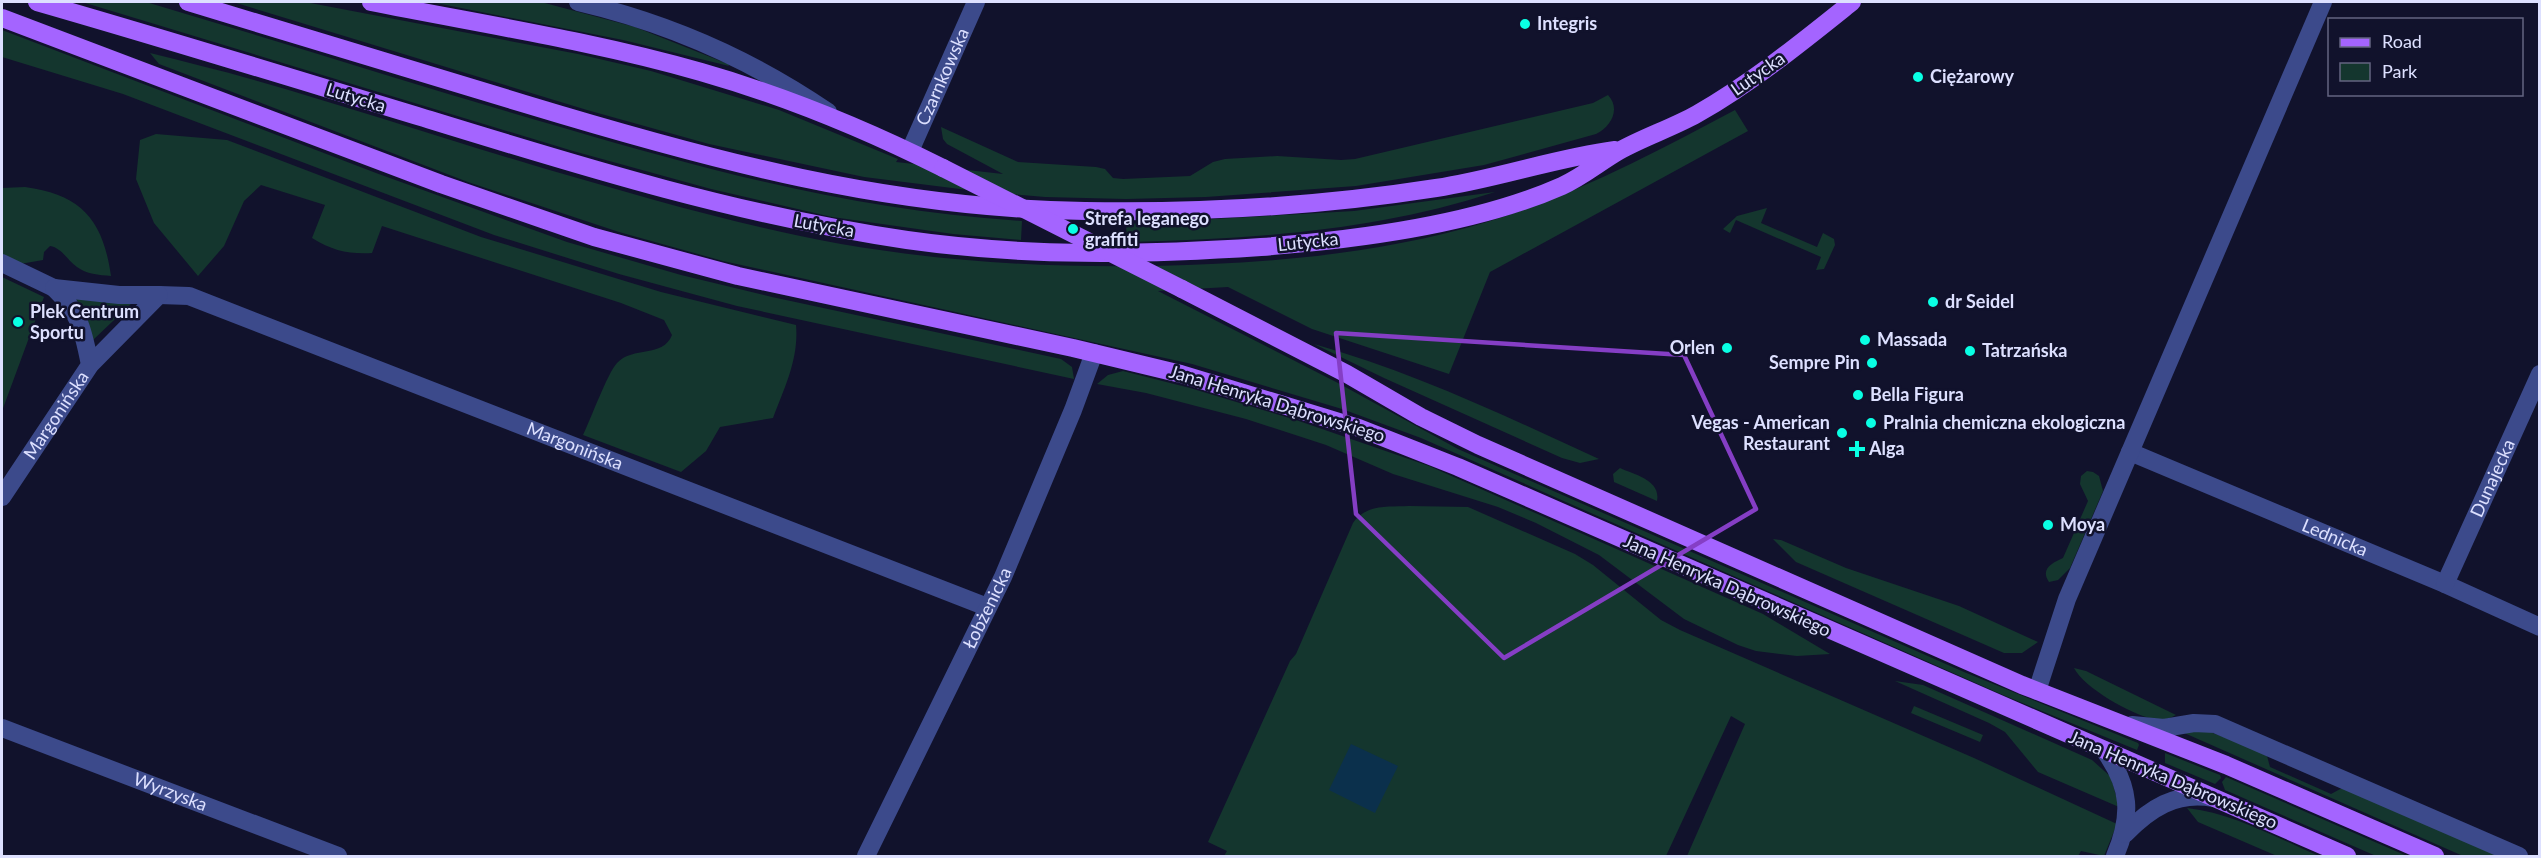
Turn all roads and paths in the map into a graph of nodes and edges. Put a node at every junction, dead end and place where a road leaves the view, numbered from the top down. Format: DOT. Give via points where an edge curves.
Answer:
graph roads {
  1 [pos="37,2"];
  2 [pos="188,2"];
  3 [pos="371,2"];
  4 [pos="578,2"];
  5 [pos="976,2"];
  6 [pos="1852,2"];
  7 [pos="2323,2"];
  8 [pos="2,18"];
  9 [pos="834,117"];
  10 [pos="1623,149"];
  11 [pos="910,151"];
  12 [pos="2,263"];
  13 [pos="54,288"];
  14 [pos="159,295"];
  15 [pos="1094,353"];
  16 [pos="90,365"];
  17 [pos="2540,374"];
  18 [pos="2130,452"];
  19 [pos="2,497"];
  20 [pos="2445,584"];
  21 [pos="987,607"];
  22 [pos="2540,627"];
  23 [pos="2037,691"];
  24 [pos="2121,724"];
  25 [pos="2,728"];
  26 [pos="2104,750"];
  27 [pos="2218,799"];
  28 [pos="2124,834"];
  29 [pos="338,856"];
  30 [pos="866,856"];
  31 [pos="2115,856"];
  32 [pos="2348,856"];
  33 [pos="2435,856"];
  34 [pos="2519,856"];
  1 -- 10 [label="main road, Lutycka" via="712,202 861,233 983,249 1133,255 1280,246 1361,236 1458,218 1529,198 1564,185"];
  2 -- 10 [label="main road, Lutycka" via="722,161 840,187 948,202 1130,211 1320,201 1470,182"];
  3 -- 9 [label="main road, Jana Henryka Dąbrowskiego" via="630,53 702,72"];
  4 -- 9 [label="street" via="673,30 723,51 799,92"];
  5 -- 11 [label="street, Czarnkowska"];
  6 -- 10 [label="main road, Lutycka" via="1730,94 1673,127"];
  7 -- 18 [label="street"];
  8 -- 15 [label="main road, Jana Henryka Dąbrowskiego" via="452,188 594,237 747,278"];
  9 -- 11 [label="main road, Jana Henryka Dąbrowskiego"];
  11 -- 23 [label="main road, Jana Henryka Dąbrowskiego, bridge" via="1347,374 1449,432"];
  12 -- 13 [label="street, Margonińska"];
  13 -- 14 [label="street, Margonińska"];
  13 -- 16 [label="street, Margonińska" via="80,319"];
  14 -- 16 [label="street, Margonińska"];
  14 -- 21 [label="street, Margonińska" via="189,296"];
  15 -- 21 [label="street, Łobżenicka" via="1003,577"];
  15 -- 26 [label="main road, Jana Henryka Dąbrowskiego" via="1244,391 1386,437"];
  16 -- 19 [label="street, Margonińska"];
  17 -- 20 [label="street, Dunajecka"];
  18 -- 20 [label="street, Lednicka"];
  18 -- 23 [label="street" via="2067,599"];
  20 -- 22 [label="street, Lednicka"];
  21 -- 30 [label="street, Łobżenicka"];
  23 -- 24 [label="main road, Jana Henryka Dąbrowskiego"];
  24 -- 33 [label="main road, Jana Henryka Dąbrowskiego"];
  24 -- 34 [label="street, Jana Henryka Dąbrowskiego" via="2164,728 2215,724"];
  25 -- 29 [label="street, Wyrzyska"];
  26 -- 27 [label="main road, Jana Henryka Dąbrowskiego"];
  26 -- 28 [label="street" via="2124,789"];
  27 -- 28 [label="street" via="2199,796 2170,801 2148,812"];
  27 -- 32 [label="main road, Jana Henryka Dąbrowskiego"];
  28 -- 31 [label="street"];
}
